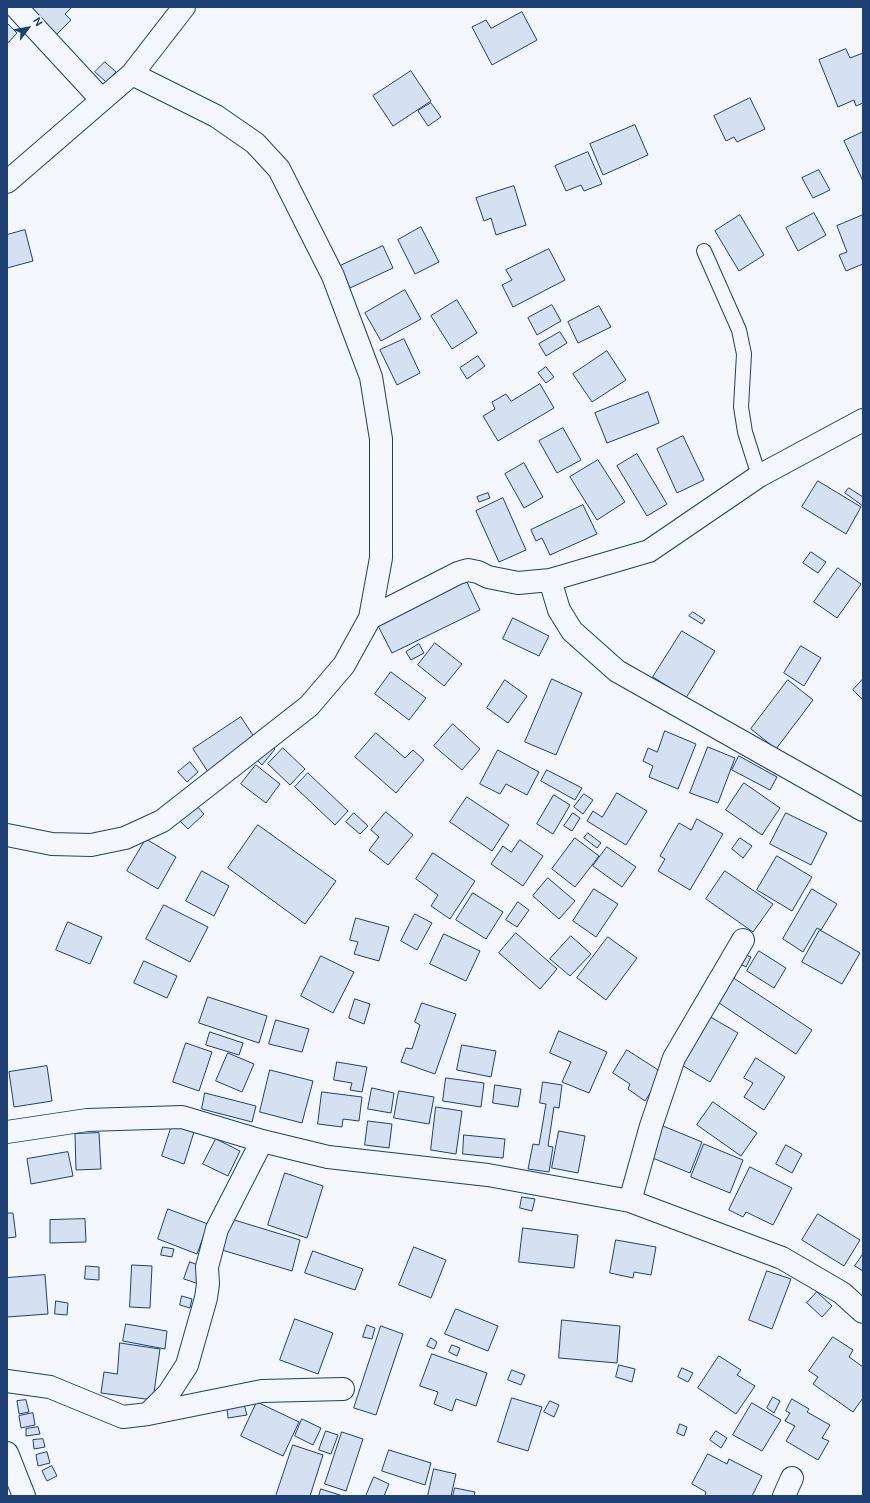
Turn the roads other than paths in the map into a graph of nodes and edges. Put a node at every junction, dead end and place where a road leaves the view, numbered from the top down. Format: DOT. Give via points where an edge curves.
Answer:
graph roads {
  1 [pos="16,7"];
  2 [pos="184,7"];
  3 [pos="132,74"];
  4 [pos="102,100"];
  5 [pos="7,182"];
  6 [pos="704,251"];
  7 [pos="863,420"];
  8 [pos="759,476"];
  9 [pos="550,580"];
  10 [pos="370,618"];
  11 [pos="863,810"];
  12 [pos="7,835"];
  13 [pos="743,940"];
  14 [pos="7,1132"];
  15 [pos="262,1141"];
  16 [pos="630,1201"];
  17 [pos="863,1312"];
  18 [pos="7,1381"];
  19 [pos="343,1389"];
  20 [pos="148,1414"];
  21 [pos="7,1453"];
  22 [pos="24,1496"];
  1 -- 4 [label="street"];
  2 -- 3 [label="street"];
  3 -- 4 [label="street"];
  3 -- 10 [label="street" via="216,116 255,143 279,169 333,276 370,377 381,439 381,558"];
  4 -- 5 [label="street"];
  6 -- 8 [label="lane" via="739,330 744,354 741,407 745,432"];
  7 -- 8 [label="street"];
  8 -- 9 [label="street" via="649,551"];
  9 -- 10 [label="street" via="518,583 468,570"];
  9 -- 11 [label="street" via="560,610 572,631 618,671"];
  10 -- 12 [label="street" via="344,665 309,706 162,820 125,838 91,845 52,844"];
  13 -- 16 [label="street" via="674,1058"];
  14 -- 15 [label="street" via="87,1120 182,1117"];
  15 -- 16 [label="street" via="328,1157 488,1175"];
  15 -- 20 [label="street" via="217,1228 207,1267 206,1298 187,1365 170,1393"];
  16 -- 17 [label="street" via="782,1258 842,1293"];
  18 -- 20 [label="street" via="50,1387 123,1417"];
  19 -- 20 [label="street" via="262,1391"];
  21 -- 22 [label="street"];
}
